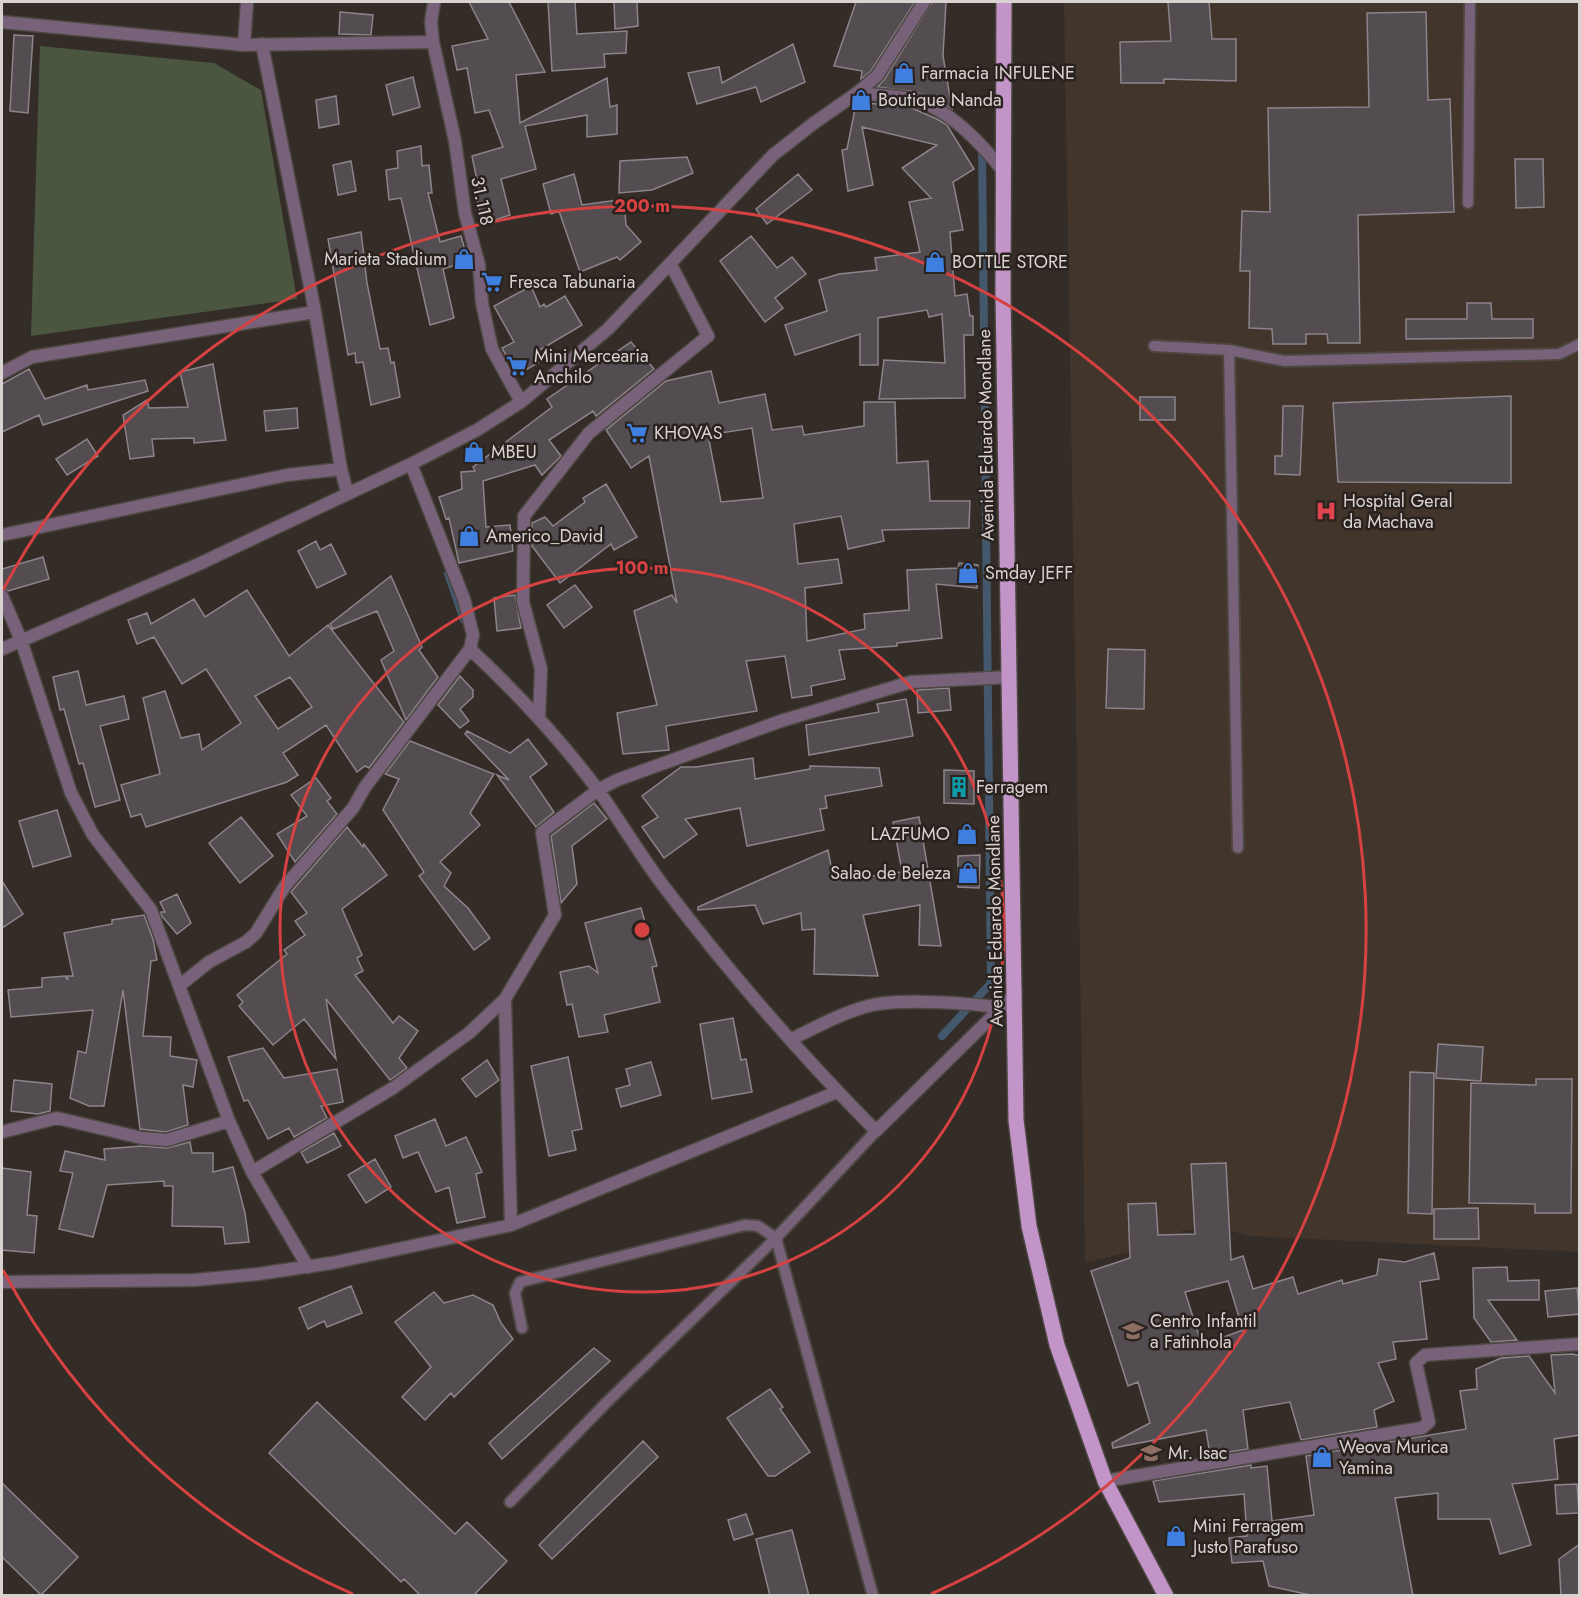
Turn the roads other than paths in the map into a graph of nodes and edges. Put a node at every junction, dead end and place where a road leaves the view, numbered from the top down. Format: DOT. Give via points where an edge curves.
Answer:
graph roads {
  1 [pos="247,2"];
  2 [pos="434,2"];
  3 [pos="924,2"];
  4 [pos="1004,2"];
  5 [pos="1470,2"];
  6 [pos="2,22"];
  7 [pos="433,42"];
  8 [pos="244,45"];
  9 [pos="262,45"];
  10 [pos="857,93"];
  11 [pos="1004,172"];
  12 [pos="1468,203"];
  13 [pos="671,265"];
  14 [pos="315,312"];
  15 [pos="1580,345"];
  16 [pos="1154,346"];
  17 [pos="1229,350"];
  18 [pos="2,373"];
  19 [pos="521,402"];
  20 [pos="411,464"];
  21 [pos="341,469"];
  22 [pos="347,492"];
  23 [pos="2,535"];
  24 [pos="2,596"];
  25 [pos="21,640"];
  26 [pos="2,649"];
  27 [pos="470,649"];
  28 [pos="1010,677"];
  29 [pos="539,718"];
  30 [pos="598,790"];
  31 [pos="1238,848"];
  32 [pos="179,986"];
  33 [pos="1016,993"];
  34 [pos="505,999"];
  35 [pos="1003,1008"];
  36 [pos="792,1039"];
  37 [pos="837,1092"];
  38 [pos="228,1121"];
  39 [pos="876,1131"];
  40 [pos="2,1132"];
  41 [pos="252,1172"];
  42 [pos="511,1225"];
  43 [pos="776,1238"];
  44 [pos="308,1267"];
  45 [pos="2,1282"];
  46 [pos="522,1328"];
  47 [pos="1580,1344"];
  48 [pos="1105,1481"];
  49 [pos="510,1502"];
  50 [pos="873,1596"];
  51 [pos="1166,1596"];
  1 -- 8 [label="street"];
  2 -- 7 [label="street, 31.118"];
  3 -- 10 [label="street" via="877,76"];
  4 -- 11 [label="main road, Avenida Eduardo Mondlane"];
  5 -- 12 [label="lane"];
  6 -- 8 [label="street"];
  7 -- 9 [label="street"];
  7 -- 19 [label="street, 31.118" via="465,213 479,265 492,349"];
  8 -- 9 [label="street"];
  9 -- 14 [label="street"];
  10 -- 11 [label="street" via="932,106 984,147"];
  10 -- 13 [label="street" via="773,155"];
  11 -- 28 [label="main road, Avenida Eduardo Mondlane"];
  13 -- 19 [label="street" via="608,329"];
  13 -- 29 [label="street" via="708,336 588,433 524,516 523,602 541,669"];
  14 -- 18 [label="street" via="32,357"];
  14 -- 21 [label="street"];
  15 -- 17 [label="lane" via="1559,354 1284,361"];
  16 -- 17 [label="lane"];
  17 -- 31 [label="lane"];
  19 -- 20 [label="street"];
  20 -- 22 [label="street"];
  20 -- 27 [label="street" via="464,599 473,635"];
  21 -- 22 [label="street"];
  21 -- 23 [label="street" via="287,475"];
  22 -- 25 [label="street" via="199,564"];
  24 -- 25 [label="street"];
  25 -- 26 [label="street"];
  25 -- 32 [label="street" via="71,793 93,835 151,910"];
  27 -- 29 [label="street"];
  27 -- 32 [label="street" via="352,808 285,886 256,933 208,962"];
  28 -- 30 [label="street" via="910,682 781,721"];
  28 -- 33 [label="main road, Avenida Eduardo Mondlane"];
  29 -- 30 [label="street"];
  30 -- 34 [label="street" via="543,832 555,915"];
  30 -- 36 [label="street" via="668,892 721,960"];
  32 -- 38 [label="street"];
  33 -- 35 [label="street"];
  33 -- 48 [label="main road, Avenida Eduardo Mondlane" via="1016,1120 1029,1226 1057,1345"];
  34 -- 41 [label="street" via="469,1034 393,1088"];
  34 -- 42 [label="street"];
  35 -- 36 [label="street" via="884,1003 843,1015"];
  35 -- 39 [label="street"];
  36 -- 37 [label="street"];
  37 -- 39 [label="street"];
  37 -- 42 [label="street"];
  38 -- 40 [label="street" via="167,1140 57,1118"];
  38 -- 41 [label="street"];
  39 -- 43 [label="lane"];
  41 -- 44 [label="street"];
  42 -- 44 [label="street"];
  43 -- 46 [label="lane" via="758,1226 745,1225 520,1282 515,1293"];
  43 -- 49 [label="lane"];
  43 -- 50 [label="lane"];
  44 -- 45 [label="street" via="195,1280"];
  47 -- 48 [label="street" via="1425,1355 1416,1364 1429,1422 1422,1428"];
  48 -- 51 [label="main road, Avenida Eduardo Mondlane"];
}
